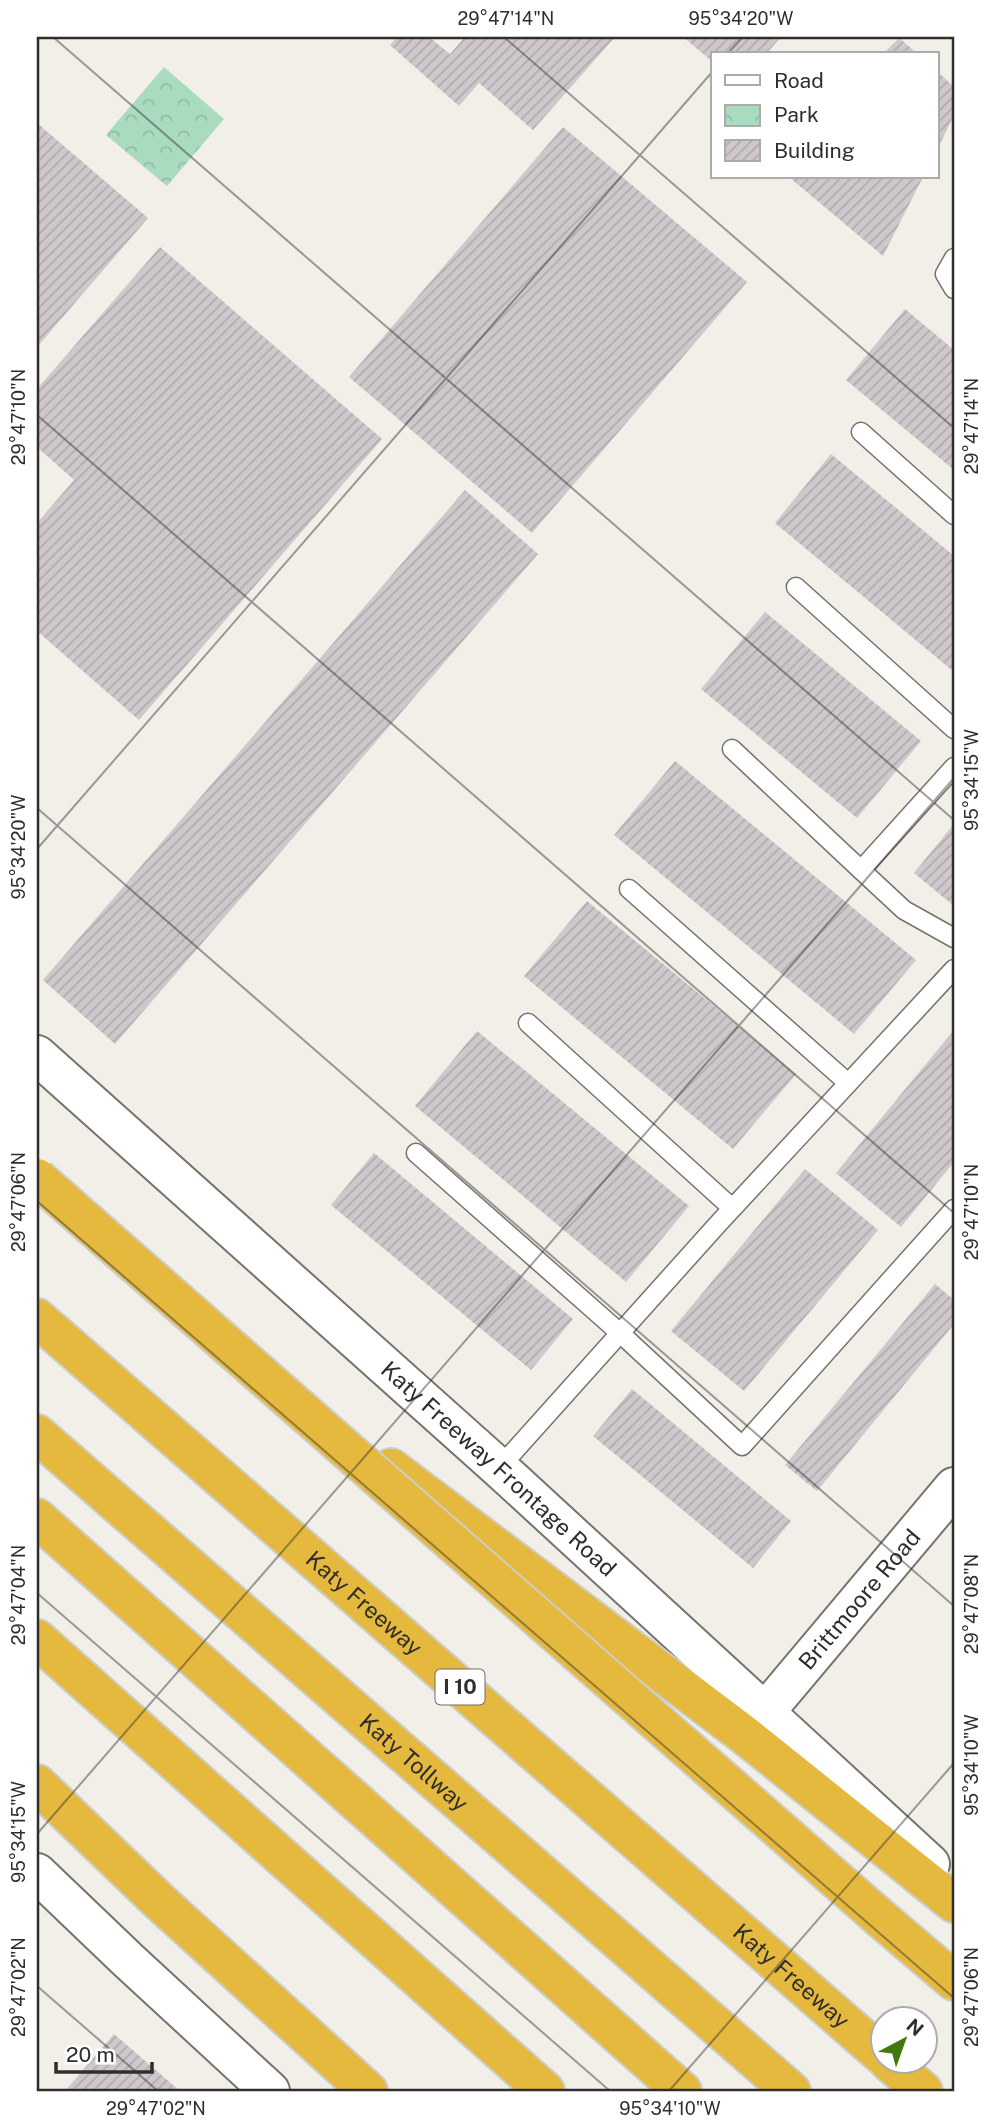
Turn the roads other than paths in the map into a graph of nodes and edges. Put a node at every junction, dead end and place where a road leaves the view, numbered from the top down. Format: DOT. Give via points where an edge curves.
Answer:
graph roads {
  1 [pos="954,258"];
  2 [pos="954,289"];
  3 [pos="861,432"];
  4 [pos="954,515"];
  5 [pos="796,587"];
  6 [pos="954,729"];
  7 [pos="732,750"];
  8 [pos="954,767"];
  9 [pos="861,870"];
  10 [pos="629,890"];
  11 [pos="954,938"];
  12 [pos="954,969"];
  13 [pos="528,1023"];
  14 [pos="37,1055"];
  15 [pos="848,1083"];
  16 [pos="416,1153"];
  17 [pos="37,1178"];
  18 [pos="37,1200"];
  19 [pos="732,1208"];
  20 [pos="954,1209"];
  21 [pos="37,1318"];
  22 [pos="620,1333"];
  23 [pos="37,1434"];
  24 [pos="499,1468"];
  25 [pos="954,1487"];
  26 [pos="37,1518"];
  27 [pos="37,1639"];
  28 [pos="765,1712"];
  29 [pos="37,1784"];
  30 [pos="37,1872"];
  31 [pos="954,1886"];
  32 [pos="954,1903"];
  33 [pos="954,1981"];
  34 [pos="869,2044"];
  35 [pos="905,2076"];
  36 [pos="270,2091"];
  37 [pos="368,2091"];
  38 [pos="545,2091"];
  39 [pos="681,2091"];
  40 [pos="791,2091"];
  41 [pos="923,2091"];
  1 -- 2 [label="lane" via="945,274"];
  3 -- 4 [label="lane"];
  5 -- 6 [label="lane"];
  7 -- 9 [label="lane"];
  8 -- 9 [label="lane"];
  9 -- 11 [label="lane" via="904,910"];
  10 -- 15 [label="lane"];
  12 -- 15 [label="lane"];
  13 -- 19 [label="lane"];
  14 -- 24 [label="main road, Katy Freeway Frontage Road"];
  15 -- 19 [label="lane"];
  16 -- 22 [label="lane"];
  17 -- 33 [label="highway, bridge"];
  18 -- 32 [label="highway" via="747,1737"];
  19 -- 22 [label="lane"];
  20 -- 22 [label="lane" via="741,1446"];
  21 -- 34 [label="highway, Katy Freeway / I 10"];
  22 -- 24 [label="lane"];
  23 -- 40 [label="highway, Katy Tollway"];
  24 -- 28 [label="main road, Katy Freeway Frontage Road"];
  25 -- 28 [label="main road, Brittmoore Road"];
  26 -- 39 [label="highway"];
  27 -- 38 [label="highway"];
  28 -- 31 [label="main road, Katy Freeway Frontage Road"];
  29 -- 37 [label="highway"];
  30 -- 36 [label="main road"];
  35 -- 41 [label="highway"];
}
